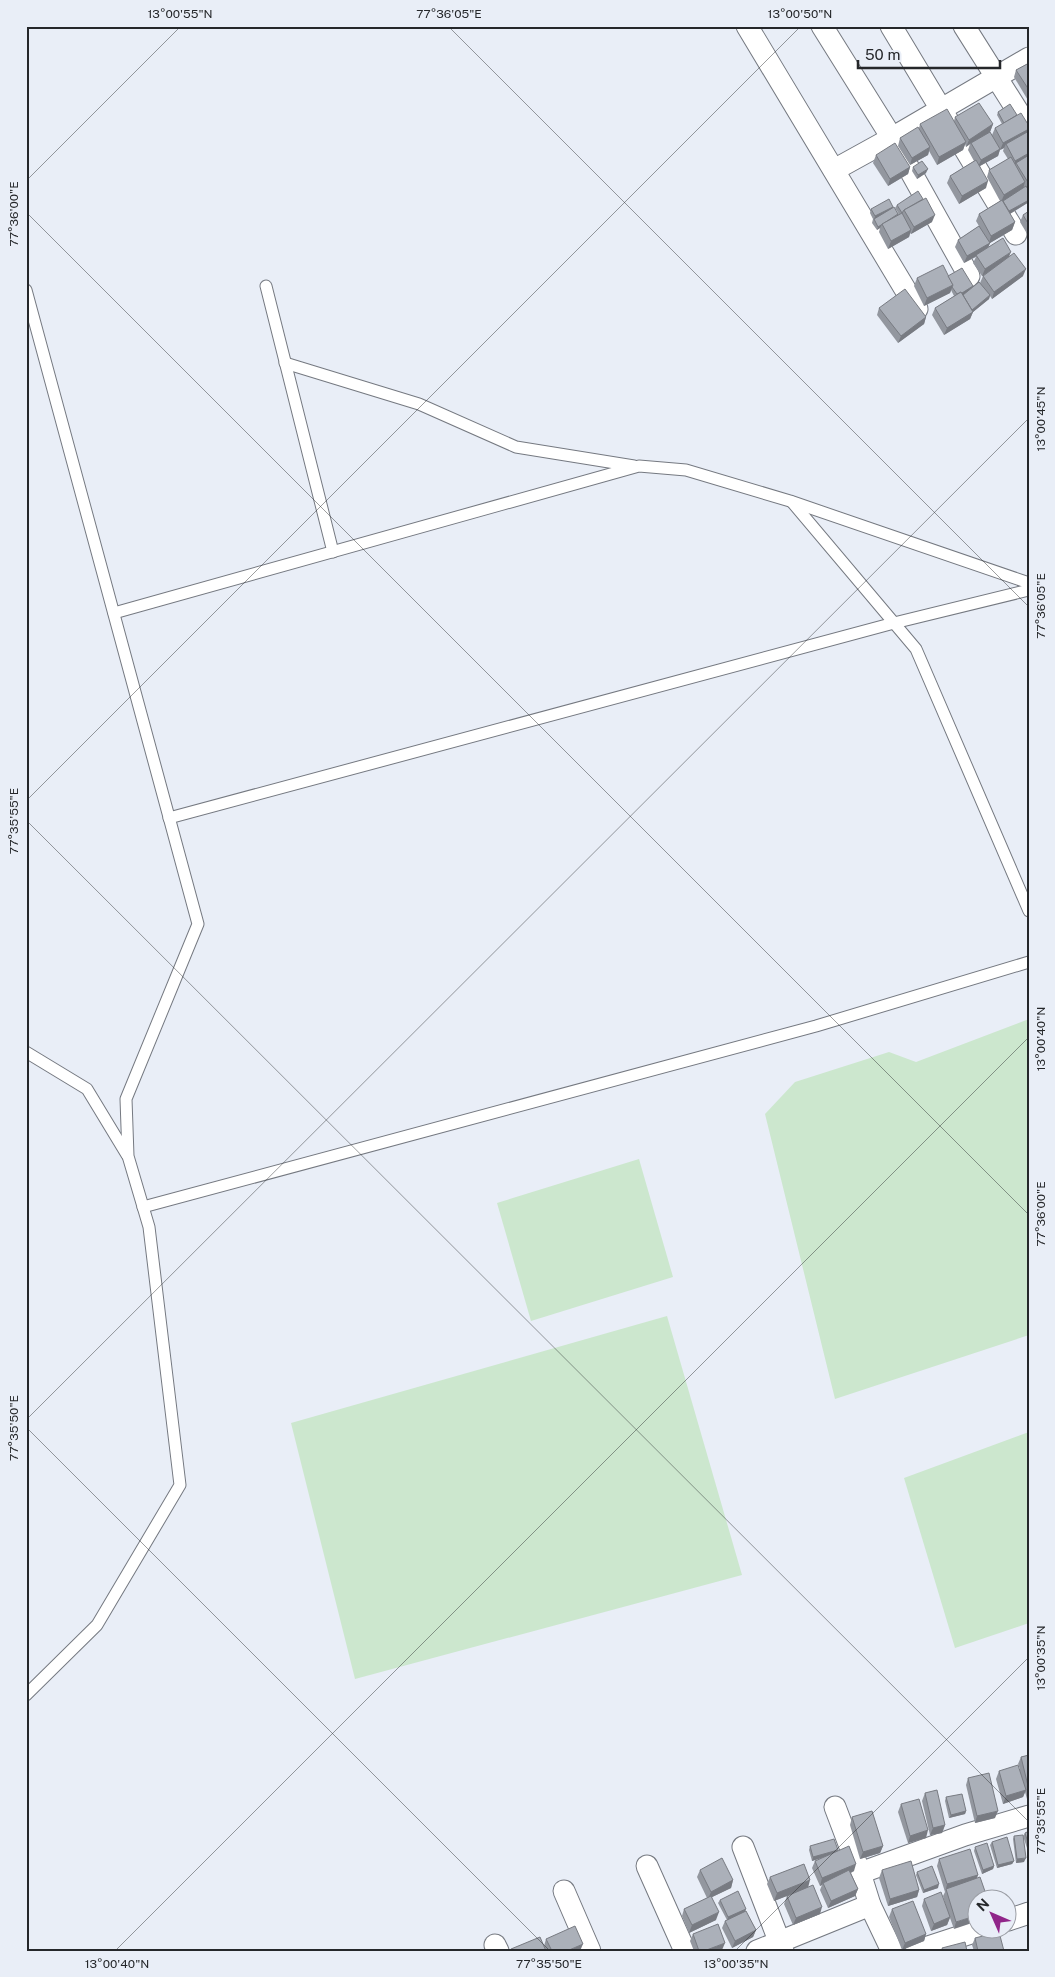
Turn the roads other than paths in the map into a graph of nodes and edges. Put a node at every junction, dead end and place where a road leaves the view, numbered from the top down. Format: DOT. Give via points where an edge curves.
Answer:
graph roads {
  1 [pos="748,26"];
  2 [pos="822,26"];
  3 [pos="892,26"];
  4 [pos="964,26"];
  5 [pos="1029,58"];
  6 [pos="996,76"];
  7 [pos="940,110"];
  8 [pos="1029,129"];
  9 [pos="892,138"];
  10 [pos="834,170"];
  11 [pos="1016,234"];
  12 [pos="969,276"];
  13 [pos="266,286"];
  14 [pos="26,290"];
  15 [pos="917,310"];
  16 [pos="285,363"];
  17 [pos="639,466"];
  18 [pos="790,501"];
  19 [pos="333,552"];
  20 [pos="1029,583"];
  21 [pos="1029,590"];
  22 [pos="114,613"];
  23 [pos="894,623"];
  24 [pos="170,818"];
  25 [pos="1029,911"];
  26 [pos="1029,962"];
  27 [pos="26,1052"];
  28 [pos="128,1156"];
  29 [pos="143,1207"];
  30 [pos="26,1695"];
  31 [pos="835,1807"];
  32 [pos="1029,1816"];
  33 [pos="743,1847"];
  34 [pos="647,1866"];
  35 [pos="860,1873"];
  36 [pos="564,1891"];
  37 [pos="870,1905"];
  38 [pos="968,1934"];
  39 [pos="781,1946"];
  40 [pos="590,1951"];
  41 [pos="685,1951"];
  42 [pos="757,1951"];
  43 [pos="892,1951"];
  44 [pos="916,1951"];
  1 -- 10 [label="street"];
  2 -- 9 [label="street"];
  3 -- 7 [label="street"];
  4 -- 6 [label="street"];
  5 -- 6 [label="street"];
  6 -- 7 [label="street"];
  6 -- 8 [label="street"];
  7 -- 9 [label="street"];
  7 -- 11 [label="street"];
  9 -- 10 [label="street"];
  9 -- 12 [label="street"];
  10 -- 15 [label="street"];
  13 -- 16 [label="lane"];
  14 -- 22 [label="lane"];
  16 -- 17 [label="lane" via="419,404 516,447"];
  16 -- 19 [label="lane"];
  17 -- 18 [label="lane" via="686,470"];
  17 -- 19 [label="lane"];
  18 -- 20 [label="lane"];
  18 -- 23 [label="lane"];
  19 -- 22 [label="lane"];
  21 -- 23 [label="lane"];
  22 -- 24 [label="lane"];
  23 -- 24 [label="lane"];
  23 -- 25 [label="lane" via="916,649"];
  24 -- 28 [label="lane" via="198,924 126,1099"];
  26 -- 29 [label="lane" via="816,1026"];
  27 -- 28 [label="lane" via="87,1090"];
  28 -- 29 [label="lane"];
  29 -- 30 [label="lane" via="149,1227 180,1485 97,1625"];
  31 -- 35 [label="street"];
  32 -- 35 [label="street"];
  33 -- 39 [label="street"];
  34 -- 41 [label="street"];
  35 -- 37 [label="street"];
  36 -- 40 [label="street"];
  37 -- 39 [label="street"];
  37 -- 43 [label="street"];
  38 -- 44 [label="street"];
  39 -- 42 [label="street"];
}
